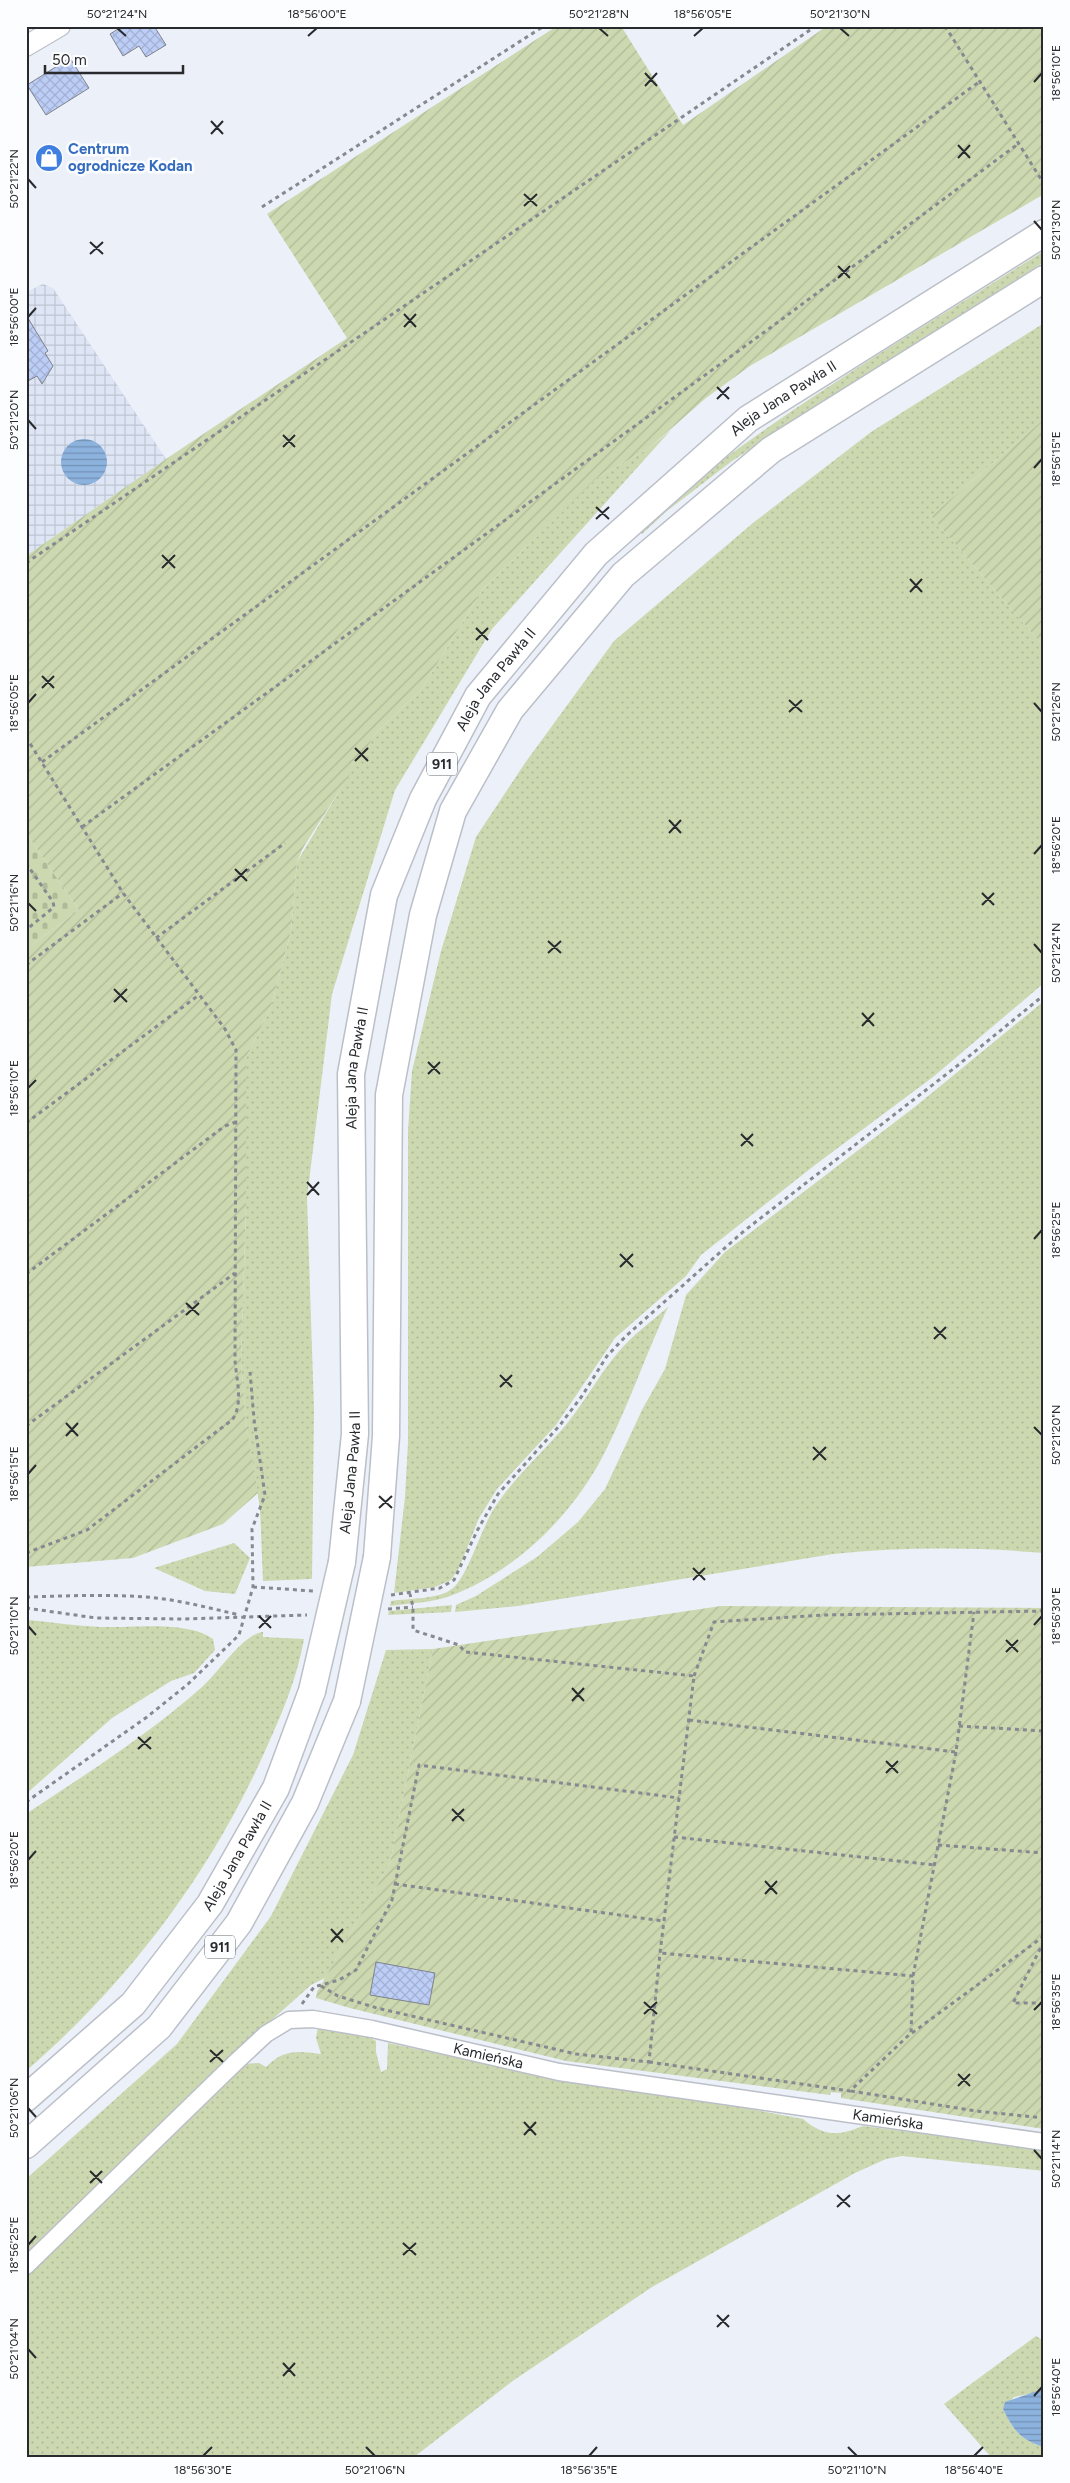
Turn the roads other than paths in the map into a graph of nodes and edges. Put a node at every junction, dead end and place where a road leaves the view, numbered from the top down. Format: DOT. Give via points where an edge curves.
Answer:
graph roads {
  1 [pos="60,26"];
  2 [pos="26,46"];
  3 [pos="1044,233"];
  4 [pos="1044,279"];
  5 [pos="26,2098"];
  6 [pos="1044,2142"];
  7 [pos="26,2145"];
  8 [pos="26,2266"];
  1 -- 2 [label="street"];
  3 -- 5 [label="main road, Aleja Jana Pawła II / 911, bridge" via="748,419 596,554 478,696 423,799 384,895 350,1074 355,1434 342,1562 312,1691 276,1788 210,1904 133,2004"];
  4 -- 7 [label="main road, Aleja Jana Pawła II / 911, bridge" via="771,450 622,575 510,710 453,811 423,915 389,1096 386,1436 377,1557 348,1701 305,1803 239,1923 159,2027"];
  6 -- 8 [label="street, Kamieńska" via="558,2072 372,2029 313,2019 289,2020 259,2040"];
}
